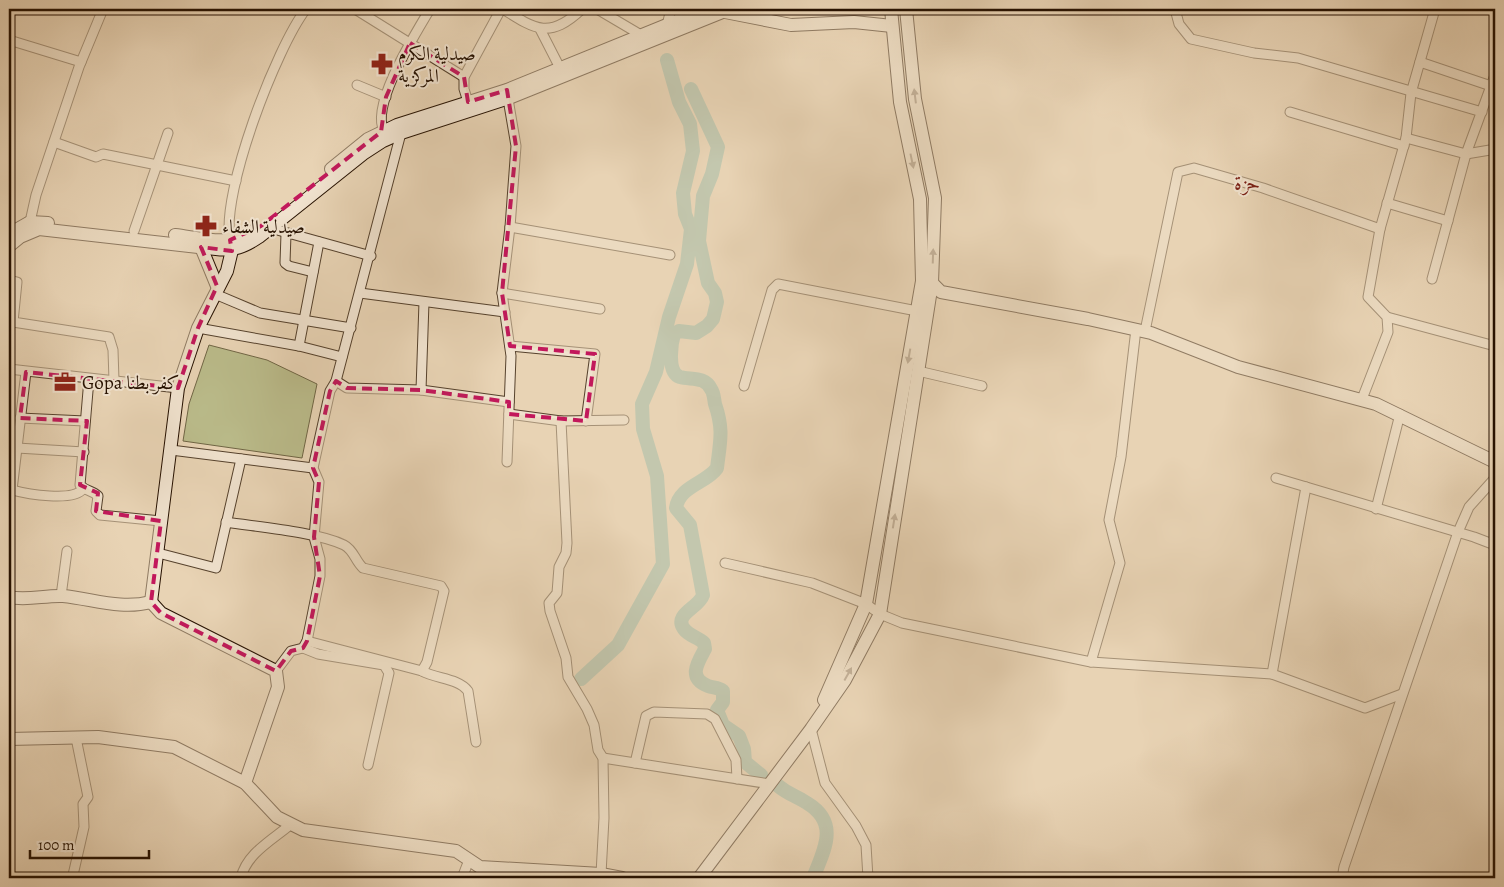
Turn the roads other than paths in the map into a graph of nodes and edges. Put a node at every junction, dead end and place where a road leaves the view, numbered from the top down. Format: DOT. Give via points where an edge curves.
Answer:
graph roads {
  1 [pos="104,9"];
  2 [pos="306,9"];
  3 [pos="355,9"];
  4 [pos="430,9"];
  5 [pos="502,9"];
  6 [pos="582,9"];
  7 [pos="597,9"];
  8 [pos="671,9"];
  9 [pos="706,9"];
  10 [pos="891,9"];
  11 [pos="906,9"];
  12 [pos="1175,9"];
  13 [pos="1435,9"];
  14 [pos="728,10"];
  15 [pos="667,25"];
  16 [pos="892,26"];
  17 [pos="540,29"];
  18 [pos="641,35"];
  19 [pos="9,40"];
  20 [pos="410,43"];
  21 [pos="81,62"];
  22 [pos="1420,62"];
  23 [pos="560,68"];
  24 [pos="1495,74"];
  25 [pos="464,77"];
  26 [pos="357,85"];
  27 [pos="1491,86"];
  28 [pos="1411,93"];
  29 [pos="508,94"];
  30 [pos="386,97"];
  31 [pos="468,102"];
  32 [pos="1290,112"];
  33 [pos="1482,112"];
  34 [pos="399,129"];
  35 [pos="384,131"];
  36 [pos="168,133"];
  37 [pos="54,142"];
  38 [pos="1405,142"];
  39 [pos="1495,152"];
  40 [pos="1466,154"];
  41 [pos="157,164"];
  42 [pos="236,181"];
  43 [pos="1387,203"];
  44 [pos="9,219"];
  45 [pos="1448,221"];
  46 [pos="26,224"];
  47 [pos="510,227"];
  48 [pos="270,228"];
  49 [pos="1380,229"];
  50 [pos="134,231"];
  51 [pos="9,234"];
  52 [pos="286,234"];
  53 [pos="319,242"];
  54 [pos="231,245"];
  55 [pos="9,246"];
  56 [pos="201,247"];
  57 [pos="670,255"];
  58 [pos="370,256"];
  59 [pos="313,272"];
  60 [pos="1432,279"];
  61 [pos="9,280"];
  62 [pos="927,282"];
  63 [pos="216,290"];
  64 [pos="941,292"];
  65 [pos="360,293"];
  66 [pos="502,294"];
  67 [pos="924,297"];
  68 [pos="424,302"];
  69 [pos="600,309"];
  70 [pos="917,311"];
  71 [pos="505,312"];
  72 [pos="1386,317"];
  73 [pos="304,322"];
  74 [pos="198,328"];
  75 [pos="351,328"];
  76 [pos="1140,330"];
  77 [pos="299,346"];
  78 [pos="510,346"];
  79 [pos="1495,346"];
  80 [pos="342,357"];
  81 [pos="9,369"];
  82 [pos="918,370"];
  83 [pos="26,372"];
  84 [pos="89,378"];
  85 [pos="114,381"];
  86 [pos="336,381"];
  87 [pos="744,386"];
  88 [pos="982,386"];
  89 [pos="178,388"];
  90 [pos="422,390"];
  91 [pos="1362,399"];
  92 [pos="509,402"];
  93 [pos="509,414"];
  94 [pos="1400,414"];
  95 [pos="20,418"];
  96 [pos="624,420"];
  97 [pos="85,421"];
  98 [pos="561,421"];
  99 [pos="586,421"];
  100 [pos="17,448"];
  101 [pos="170,450"];
  102 [pos="84,452"];
  103 [pos="241,459"];
  104 [pos="507,462"];
  105 [pos="1495,462"];
  106 [pos="313,468"];
  107 [pos="1276,478"];
  108 [pos="1495,478"];
  109 [pos="1306,487"];
  110 [pos="83,489"];
  111 [pos="10,492"];
  112 [pos="1376,509"];
  113 [pos="162,521"];
  114 [pos="226,522"];
  115 [pos="1458,532"];
  116 [pos="314,537"];
  117 [pos="1495,546"];
  118 [pos="67,551"];
  119 [pos="158,553"];
  120 [pos="725,563"];
  121 [pos="9,596"];
  122 [pos="61,596"];
  123 [pos="151,602"];
  124 [pos="866,604"];
  125 [pos="880,614"];
  126 [pos="305,645"];
  127 [pos="1092,662"];
  128 [pos="422,670"];
  129 [pos="276,671"];
  130 [pos="1272,674"];
  131 [pos="1402,694"];
  132 [pos="811,729"];
  133 [pos="76,738"];
  134 [pos="9,739"];
  135 [pos="476,742"];
  136 [pos="603,758"];
  137 [pos="635,763"];
  138 [pos="368,765"];
  139 [pos="737,779"];
  140 [pos="245,783"];
  141 [pos="770,784"];
  142 [pos="290,825"];
  143 [pos="469,860"];
  144 [pos="601,874"];
  145 [pos="73,875"];
  146 [pos="240,878"];
  147 [pos="462,878"];
  148 [pos="622,878"];
  149 [pos="699,878"];
  150 [pos="868,878"];
  151 [pos="1342,878"];
  1 -- 21 [label="street"];
  2 -- 42 [label="street" via="280,52"];
  3 -- 20 [label="street"];
  4 -- 20 [label="street"];
  5 -- 17 [label="street"];
  5 -- 25 [label="street"];
  6 -- 17 [label="street" via="566,22"];
  7 -- 18 [label="street"];
  8 -- 15 [label="street"];
  9 -- 15 [label="main road"];
  10 -- 16 [label="main road"];
  62 -- 11 [label="main road, one-way" via="935,198 915,99"];
  12 -- 28 [label="street" via="1178,24 1191,39 1254,53 1298,58"];
  13 -- 22 [label="street"];
  14 -- 16 [label="main road" via="790,25 854,22"];
  14 -- 29 [label="main road"];
  15 -- 18 [label="main road"];
  16 -- 62 [label="main road, one-way" via="900,102 920,199"];
  17 -- 23 [label="street"];
  18 -- 23 [label="main road"];
  19 -- 21 [label="street"];
  20 -- 25 [label="street"];
  20 -- 30 [label="street"];
  21 -- 37 [label="street"];
  22 -- 27 [label="street"];
  22 -- 28 [label="street"];
  23 -- 29 [label="main road"];
  24 -- 27 [label="street"];
  25 -- 31 [label="street"];
  26 -- 30 [label="street"];
  27 -- 33 [label="street"];
  28 -- 33 [label="street"];
  28 -- 38 [label="street"];
  29 -- 31 [label="main road"];
  29 -- 34 [label="main road"];
  29 -- 47 [label="street" via="516,146"];
  30 -- 35 [label="street" via="381,117"];
  31 -- 34 [label="main road"];
  32 -- 38 [label="street"];
  33 -- 40 [label="street"];
  34 -- 35 [label="main road"];
  34 -- 48 [label="main road"];
  34 -- 58 [label="street"];
  35 -- 54 [label="main road" via="354,150 255,230"];
  36 -- 41 [label="street"];
  37 -- 41 [label="street" via="96,157 103,154"];
  37 -- 46 [label="street"];
  38 -- 40 [label="street"];
  38 -- 43 [label="street"];
  39 -- 40 [label="street"];
  40 -- 45 [label="street"];
  41 -- 42 [label="street"];
  41 -- 50 [label="street"];
  42 -- 54 [label="street" via="228,226"];
  43 -- 45 [label="street"];
  43 -- 49 [label="street"];
  44 -- 46 [label="main road"];
  45 -- 60 [label="street"];
  46 -- 50 [label="main road"];
  46 -- 51 [label="main road"];
  47 -- 57 [label="street"];
  47 -- 66 [label="street"];
  48 -- 52 [label="street"];
  48 -- 54 [label="main road" via="250,243"];
  49 -- 72 [label="street" via="1368,297"];
  49 -- 76 [label="street" via="1254,185 1194,168 1178,172"];
  50 -- 54 [label="main road"];
  52 -- 53 [label="street"];
  52 -- 59 [label="street" via="285,263"];
  53 -- 58 [label="street"];
  53 -- 59 [label="street"];
  54 -- 56 [label="main road"];
  54 -- 63 [label="main road" via="227,270"];
  55 -- 56 [label="main road" via="39,229"];
  56 -- 63 [label="main road"];
  58 -- 65 [label="street"];
  59 -- 73 [label="street"];
  61 -- 85 [label="street" via="17,282 12,322 109,337 114,350"];
  62 -- 64 [label="main road"];
  62 -- 67 [label="main road"];
  63 -- 73 [label="street" via="260,313"];
  63 -- 74 [label="main road"];
  64 -- 67 [label="main road"];
  64 -- 76 [label="main road"];
  65 -- 68 [label="street"];
  65 -- 75 [label="street"];
  66 -- 69 [label="street"];
  66 -- 71 [label="street"];
  67 -- 70 [label="main road"];
  67 -- 82 [label="main road"];
  68 -- 71 [label="street"];
  68 -- 90 [label="street"];
  70 -- 87 [label="street" via="778,284 772,290"];
  70 -- 124 [label="main road, one-way"];
  71 -- 78 [label="street"];
  72 -- 79 [label="street"];
  72 -- 91 [label="street" via="1388,332"];
  73 -- 75 [label="street"];
  73 -- 77 [label="street"];
  74 -- 77 [label="street"];
  74 -- 89 [label="main road"];
  75 -- 80 [label="street"];
  76 -- 91 [label="main road" via="1247,370"];
  76 -- 127 [label="street" via="1109,520 1120,563"];
  77 -- 80 [label="street"];
  78 -- 92 [label="street"];
  78 -- 99 [label="street" via="595,354"];
  80 -- 86 [label="street"];
  81 -- 83 [label="street"];
  82 -- 88 [label="street"];
  125 -- 82 [label="main road, one-way"];
  83 -- 84 [label="street"];
  83 -- 95 [label="street"];
  84 -- 85 [label="street"];
  84 -- 97 [label="street"];
  85 -- 89 [label="street"];
  86 -- 90 [label="street" via="347,388"];
  86 -- 106 [label="street" via="330,391"];
  89 -- 101 [label="main road"];
  90 -- 92 [label="street"];
  91 -- 94 [label="main road"];
  92 -- 93 [label="street"];
  93 -- 98 [label="street"];
  93 -- 104 [label="street"];
  94 -- 105 [label="main road"];
  94 -- 112 [label="street"];
  95 -- 97 [label="street"];
  95 -- 100 [label="street"];
  96 -- 99 [label="street"];
  97 -- 102 [label="street"];
  98 -- 99 [label="street"];
  98 -- 136 [label="street" via="567,543 550,611 566,658 568,677 587,708"];
  100 -- 102 [label="street"];
  100 -- 111 [label="street"];
  101 -- 103 [label="street"];
  101 -- 113 [label="main road"];
  102 -- 110 [label="street" via="80,484"];
  103 -- 106 [label="street"];
  103 -- 114 [label="street"];
  106 -- 116 [label="street" via="319,482"];
  107 -- 109 [label="street"];
  108 -- 115 [label="street" via="1469,507"];
  109 -- 112 [label="street"];
  109 -- 130 [label="street"];
  110 -- 111 [label="street" via="70,497"];
  110 -- 113 [label="street" via="98,496 96,511 100,515"];
  112 -- 115 [label="street"];
  113 -- 119 [label="main road"];
  114 -- 116 [label="street"];
  114 -- 119 [label="street" via="216,568"];
  115 -- 117 [label="street"];
  115 -- 131 [label="street"];
  116 -- 126 [label="street" via="320,559 320,576"];
  116 -- 128 [label="street" via="344,545 363,568 441,586 444,591 427,662"];
  118 -- 122 [label="street"];
  119 -- 123 [label="main road"];
  120 -- 124 [label="street" via="812,583"];
  121 -- 122 [label="main road" via="33,599"];
  122 -- 123 [label="main road" via="134,607"];
  123 -- 129 [label="main road" via="161,613"];
  124 -- 125 [label="street"];
  124 -- 132 [label="main road"];
  125 -- 127 [label="street" via="902,624"];
  132 -- 125 [label="main road, one-way" via="845,680"];
  126 -- 128 [label="street"];
  126 -- 129 [label="street" via="291,651"];
  126 -- 138 [label="street" via="318,654 388,668"];
  127 -- 130 [label="street"];
  128 -- 135 [label="street" via="464,686 468,691"];
  129 -- 140 [label="main road" via="278,687"];
  130 -- 131 [label="street" via="1365,708"];
  131 -- 151 [label="street"];
  132 -- 141 [label="main road"];
  132 -- 150 [label="street" via="824,783 866,844"];
  133 -- 134 [label="main road"];
  133 -- 140 [label="main road" via="174,747"];
  133 -- 145 [label="street" via="88,797 83,804 84,827"];
  136 -- 137 [label="street"];
  136 -- 144 [label="street"];
  137 -- 139 [label="street"];
  137 -- 139 [label="street" via="646,716 654,712 707,714 715,719 736,760"];
  139 -- 141 [label="street"];
  140 -- 142 [label="main road" via="277,817"];
  141 -- 149 [label="main road"];
  142 -- 143 [label="main road" via="314,832 456,852"];
  142 -- 146 [label="street" via="252,856"];
  143 -- 144 [label="main road" via="480,867"];
  143 -- 147 [label="street"];
  144 -- 148 [label="main road"];
}
